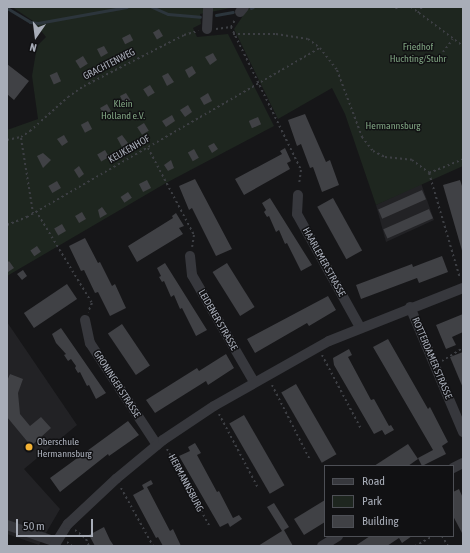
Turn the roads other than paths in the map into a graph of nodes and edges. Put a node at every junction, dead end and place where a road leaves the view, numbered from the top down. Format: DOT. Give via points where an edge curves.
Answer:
graph roads {
  1 [pos="208,7"];
  2 [pos="208,29"];
  3 [pos="298,195"];
  4 [pos="190,256"];
  5 [pos="462,284"];
  6 [pos="410,307"];
  7 [pos="85,320"];
  8 [pos="360,327"];
  9 [pos="254,382"];
  10 [pos="463,432"];
  11 [pos="160,443"];
  12 [pos="463,463"];
  13 [pos="454,468"];
  14 [pos="7,526"];
  15 [pos="336,537"];
  16 [pos="55,544"];
  17 [pos="322,546"];
  1 -- 2 [label="street"];
  3 -- 8 [label="street, HAARLEMER STRASSE" via="298,214"];
  4 -- 9 [label="street, LEIDENER STRASSE" via="192,275"];
  5 -- 6 [label="street"];
  6 -- 8 [label="street"];
  6 -- 10 [label="street, ROTTERDAMER STRASSE"];
  7 -- 11 [label="street, GRONINGER STRASSE" via="90,343"];
  8 -- 9 [label="street"];
  9 -- 11 [label="street"];
  11 -- 16 [label="street" via="116,479 68,524"];
  12 -- 13 [label="street"];
  14 -- 16 [label="street"];
  15 -- 17 [label="street"];
}
